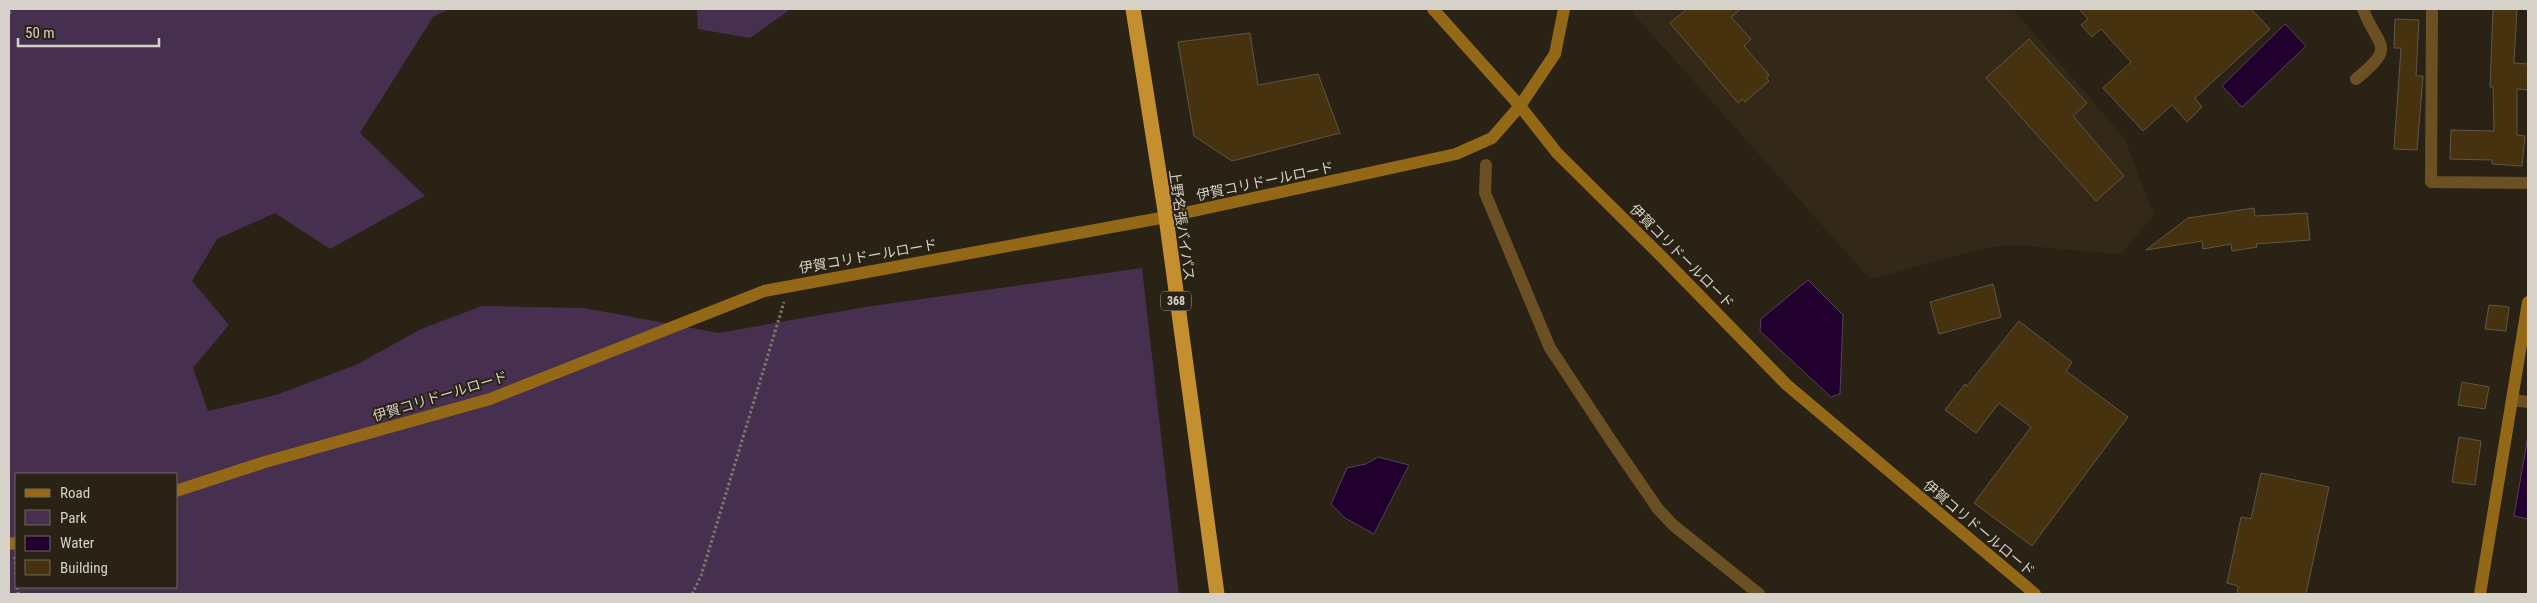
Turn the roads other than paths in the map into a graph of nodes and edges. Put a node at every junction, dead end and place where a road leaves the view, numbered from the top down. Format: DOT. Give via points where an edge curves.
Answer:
graph roads {
  1 [pos="1134,9"];
  2 [pos="1433,9"];
  3 [pos="1564,9"];
  4 [pos="2363,9"];
  5 [pos="2432,9"];
  6 [pos="2356,79"];
  7 [pos="1520,106"];
  8 [pos="1486,165"];
  9 [pos="2528,183"];
  10 [pos="1166,217"];
  11 [pos="2528,302"];
  12 [pos="2512,400"];
  13 [pos="2528,402"];
  14 [pos="178,490"];
  15 [pos="1217,594"];
  16 [pos="1759,594"];
  17 [pos="2035,594"];
  18 [pos="2480,594"];
  1 -- 10 [label="highway, 上野名張バイパス / 368"];
  2 -- 7 [label="street"];
  3 -- 7 [label="street" via="1555,54"];
  4 -- 6 [label="street" via="2381,49 2379,60"];
  5 -- 9 [label="street" via="2431,182"];
  7 -- 10 [label="street, 伊賀コリドールロード" via="1492,138 1456,154"];
  7 -- 17 [label="street, 伊賀コリドールロード" via="1557,153 1787,386"];
  8 -- 16 [label="street" via="1485,193 1550,348 1658,509 1701,549"];
  10 -- 14 [label="street, 伊賀コリドールロード" via="764,291 490,399 265,462"];
  10 -- 15 [label="highway, 上野名張バイパス / 368"];
  11 -- 12 [label="street"];
  12 -- 13 [label="street"];
  12 -- 18 [label="street"];
}
